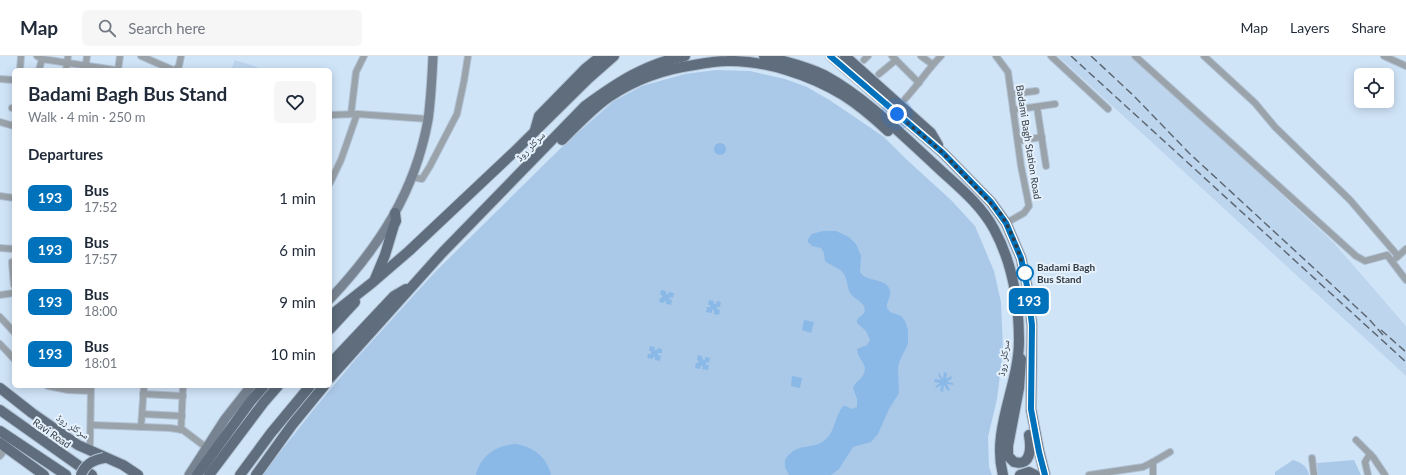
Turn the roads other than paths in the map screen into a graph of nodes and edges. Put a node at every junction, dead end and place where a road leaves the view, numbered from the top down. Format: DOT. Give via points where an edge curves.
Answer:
graph roads {
  1 [pos="21,56"];
  2 [pos="88,56"];
  3 [pos="120,56"];
  4 [pos="141,56"];
  5 [pos="181,56"];
  6 [pos="364,56"];
  7 [pos="433,56"];
  8 [pos="468,56"];
  9 [pos="601,56"];
  10 [pos="614,56"];
  11 [pos="685,56"];
  12 [pos="764,56"];
  13 [pos="830,56"];
  14 [pos="846,56"];
  15 [pos="921,56"];
  16 [pos="942,56"];
  17 [pos="996,56"];
  18 [pos="1051,56"];
  19 [pos="1135,56"];
  20 [pos="1204,56"];
  21 [pos="1384,56"];
  22 [pos="39,57"];
  23 [pos="894,58"];
  24 [pos="68,59"];
  25 [pos="932,64"];
  26 [pos="1406,66"];
  27 [pos="20,68"];
  28 [pos="39,68"];
  29 [pos="86,68"];
  30 [pos="117,68"];
  31 [pos="169,68"];
  32 [pos="176,68"];
  33 [pos="879,74"];
  34 [pos="0,79"];
  35 [pos="12,80"];
  36 [pos="919,83"];
  37 [pos="1036,91"];
  38 [pos="1011,94"];
  39 [pos="905,99"];
  40 [pos="1055,104"];
  41 [pos="1037,107"];
  42 [pos="1108,108"];
  43 [pos="1013,110"];
  44 [pos="354,114"];
  45 [pos="332,116"];
  46 [pos="428,119"];
  47 [pos="0,122"];
  48 [pos="12,125"];
  49 [pos="534,132"];
  50 [pos="1042,137"];
  51 [pos="1018,141"];
  52 [pos="917,148"];
  53 [pos="943,153"];
  54 [pos="1046,166"];
  55 [pos="332,174"];
  56 [pos="412,177"];
  57 [pos="512,182"];
  58 [pos="0,196"];
  59 [pos="12,198"];
  60 [pos="395,213"];
  61 [pos="1006,223"];
  62 [pos="0,248"];
  63 [pos="12,248"];
  64 [pos="1406,250"];
  65 [pos="1398,256"];
  66 [pos="1391,261"];
  67 [pos="1406,280"];
  68 [pos="373,282"];
  69 [pos="413,285"];
  70 [pos="12,293"];
  71 [pos="0,295"];
  72 [pos="332,297"];
  73 [pos="332,314"];
  74 [pos="0,317"];
  75 [pos="332,327"];
  76 [pos="12,330"];
  77 [pos="1019,341"];
  78 [pos="0,344"];
  79 [pos="12,357"];
  80 [pos="332,362"];
  81 [pos="332,376"];
  82 [pos="0,388"];
  83 [pos="58,388"];
  84 [pos="144,388"];
  85 [pos="183,388"];
  86 [pos="250,388"];
  87 [pos="262,388"];
  88 [pos="276,388"];
  89 [pos="308,388"];
  90 [pos="322,388"];
  91 [pos="90,389"];
  92 [pos="144,394"];
  93 [pos="0,395"];
  94 [pos="183,396"];
  95 [pos="1031,409"];
  96 [pos="0,410"];
  97 [pos="142,414"];
  98 [pos="182,416"];
  99 [pos="91,425"];
  100 [pos="141,427"];
  101 [pos="181,430"];
  102 [pos="0,431"];
  103 [pos="1356,440"];
  104 [pos="3,445"];
  105 [pos="207,448"];
  106 [pos="87,450"];
  107 [pos="1170,452"];
  108 [pos="1370,454"];
  109 [pos="0,456"];
  110 [pos="104,458"];
  111 [pos="1312,458"];
  112 [pos="1153,462"];
  113 [pos="1126,472"];
  114 [pos="41,474"];
  115 [pos="1103,474"];
  116 [pos="66,475"];
  117 [pos="81,475"];
  118 [pos="92,475"];
  119 [pos="132,475"];
  120 [pos="138,475"];
  121 [pos="189,475"];
  122 [pos="197,475"];
  123 [pos="210,475"];
  124 [pos="240,475"];
  125 [pos="256,475"];
  126 [pos="1003,475"];
  127 [pos="1020,475"];
  128 [pos="1035,475"];
  129 [pos="1045,475"];
  130 [pos="1089,475"];
  131 [pos="1153,475"];
  132 [pos="1314,475"];
  133 [pos="1368,475"];
  134 [pos="1384,475"];
  1 -- 27 [label="street"];
  2 -- 29 [label="street"];
  3 -- 30 [label="street"];
  4 -- 31 [label="street"];
  5 -- 32 [label="street"];
  6 -- 44 [label="street" via="356,72"];
  7 -- 46 [label="street"];
  8 -- 56 [label="street" via="457,114 422,179"];
  9 -- 49 [label="main road" via="539,116"];
  10 -- 49 [label="main road, سرکلر روڈ"];
  11 -- 57 [label="main road, سرکلر روڈ" via="633,73 585,106"];
  12 -- 52 [label="main road, سرکلر روڈ" via="823,74 869,105"];
  13 -- 53 [label="main road"];
  14 -- 53 [label="main road" via="931,133"];
  15 -- 25 [label="street"];
  16 -- 25 [label="street"];
  17 -- 38 [label="street, Badami Bagh Station Road" via="1008,72"];
  18 -- 42 [label="street"];
  19 -- 66 [label="street" via="1356,256 1365,261 1387,255"];
  20 -- 65 [label="street" via="1255,102 1275,127 1350,200"];
  21 -- 26 [label="street"];
  22 -- 24 [label="street"];
  22 -- 28 [label="street"];
  23 -- 33 [label="street"];
  23 -- 36 [label="street"];
  24 -- 29 [label="street"];
  25 -- 36 [label="street"];
  34 -- 35 [label="street"];
  36 -- 39 [label="street"];
  37 -- 38 [label="street"];
  38 -- 43 [label="street, Badami Bagh Station Road"];
  40 -- 41 [label="street"];
  41 -- 43 [label="street"];
  41 -- 50 [label="street"];
  43 -- 51 [label="street, Badami Bagh Station Road"];
  44 -- 45 [label="street"];
  44 -- 46 [label="street"];
  44 -- 55 [label="street" via="341,160"];
  46 -- 56 [label="street"];
  47 -- 48 [label="street"];
  49 -- 68 [label="main road, سرکلر روڈ"];
  50 -- 51 [label="street"];
  50 -- 54 [label="street"];
  51 -- 61 [label="street, Badami Bagh Station Road" via="1029,206 1024,214"];
  52 -- 57 [label="main road" via="902,143 842,95 814,81 770,66 727,61 668,70 610,97 530,171"];
  52 -- 77 [label="main road, سرکلر روڈ" via="974,202 994,228 1013,281"];
  53 -- 61 [label="main road" via="991,202"];
  56 -- 60 [label="street"];
  57 -- 69 [label="main road, سرکلر روڈ"];
  58 -- 59 [label="street"];
  60 -- 68 [label="main road" via="396,221"];
  60 -- 72 [label="street" via="348,280"];
  61 -- 95 [label="main road" via="1025,272 1030,303"];
  62 -- 63 [label="street"];
  64 -- 65 [label="street"];
  65 -- 66 [label="street"];
  66 -- 67 [label="street"];
  68 -- 73 [label="main road, سرکلر روڈ"];
  68 -- 75 [label="main road, سرکلر روڈ"];
  69 -- 80 [label="main road, سرکلر روڈ" via="394,296"];
  69 -- 81 [label="main road, سرکلر روڈ"];
  70 -- 71 [label="street"];
  74 -- 76 [label="street"];
  77 -- 95 [label="main road" via="1021,378 1007,451 1014,462 1025,461 1030,454 1028,422"];
  77 -- 126 [label="main road, سرکلر روڈ" via="1000,437"];
  78 -- 79 [label="street"];
  82 -- 106 [label="main road, سرکلر روڈ" via="32,414"];
  83 -- 91 [label="street"];
  84 -- 92 [label="street"];
  85 -- 94 [label="street"];
  86 -- 105 [label="street" via="225,419"];
  87 -- 122 [label="main road"];
  88 -- 123 [label="main road"];
  89 -- 124 [label="main road"];
  90 -- 125 [label="main road"];
  91 -- 99 [label="street"];
  92 -- 94 [label="street"];
  92 -- 97 [label="street"];
  93 -- 110 [label="main road" via="66,442"];
  94 -- 98 [label="street"];
  95 -- 129 [label="main road"];
  96 -- 118 [label="main road, Ravi Road"];
  97 -- 98 [label="street"];
  97 -- 100 [label="street"];
  98 -- 101 [label="street"];
  99 -- 100 [label="street"];
  99 -- 106 [label="street" via="90,445"];
  100 -- 101 [label="street"];
  101 -- 105 [label="street"];
  102 -- 116 [label="main road"];
  103 -- 108 [label="street"];
  104 -- 109 [label="street"];
  104 -- 114 [label="main road"];
  105 -- 121 [label="street"];
  106 -- 120 [label="main road, سرکلر روڈ"];
  107 -- 112 [label="street"];
  108 -- 133 [label="street" via="1365,462"];
  108 -- 134 [label="street"];
  110 -- 117 [label="main road, bridge" via="89,464"];
  110 -- 119 [label="main road"];
  111 -- 132 [label="street"];
  112 -- 113 [label="street"];
  112 -- 131 [label="street"];
  113 -- 115 [label="street"];
  115 -- 130 [label="street"];
  127 -- 128 [label="main road" via="1029,472"];
}
